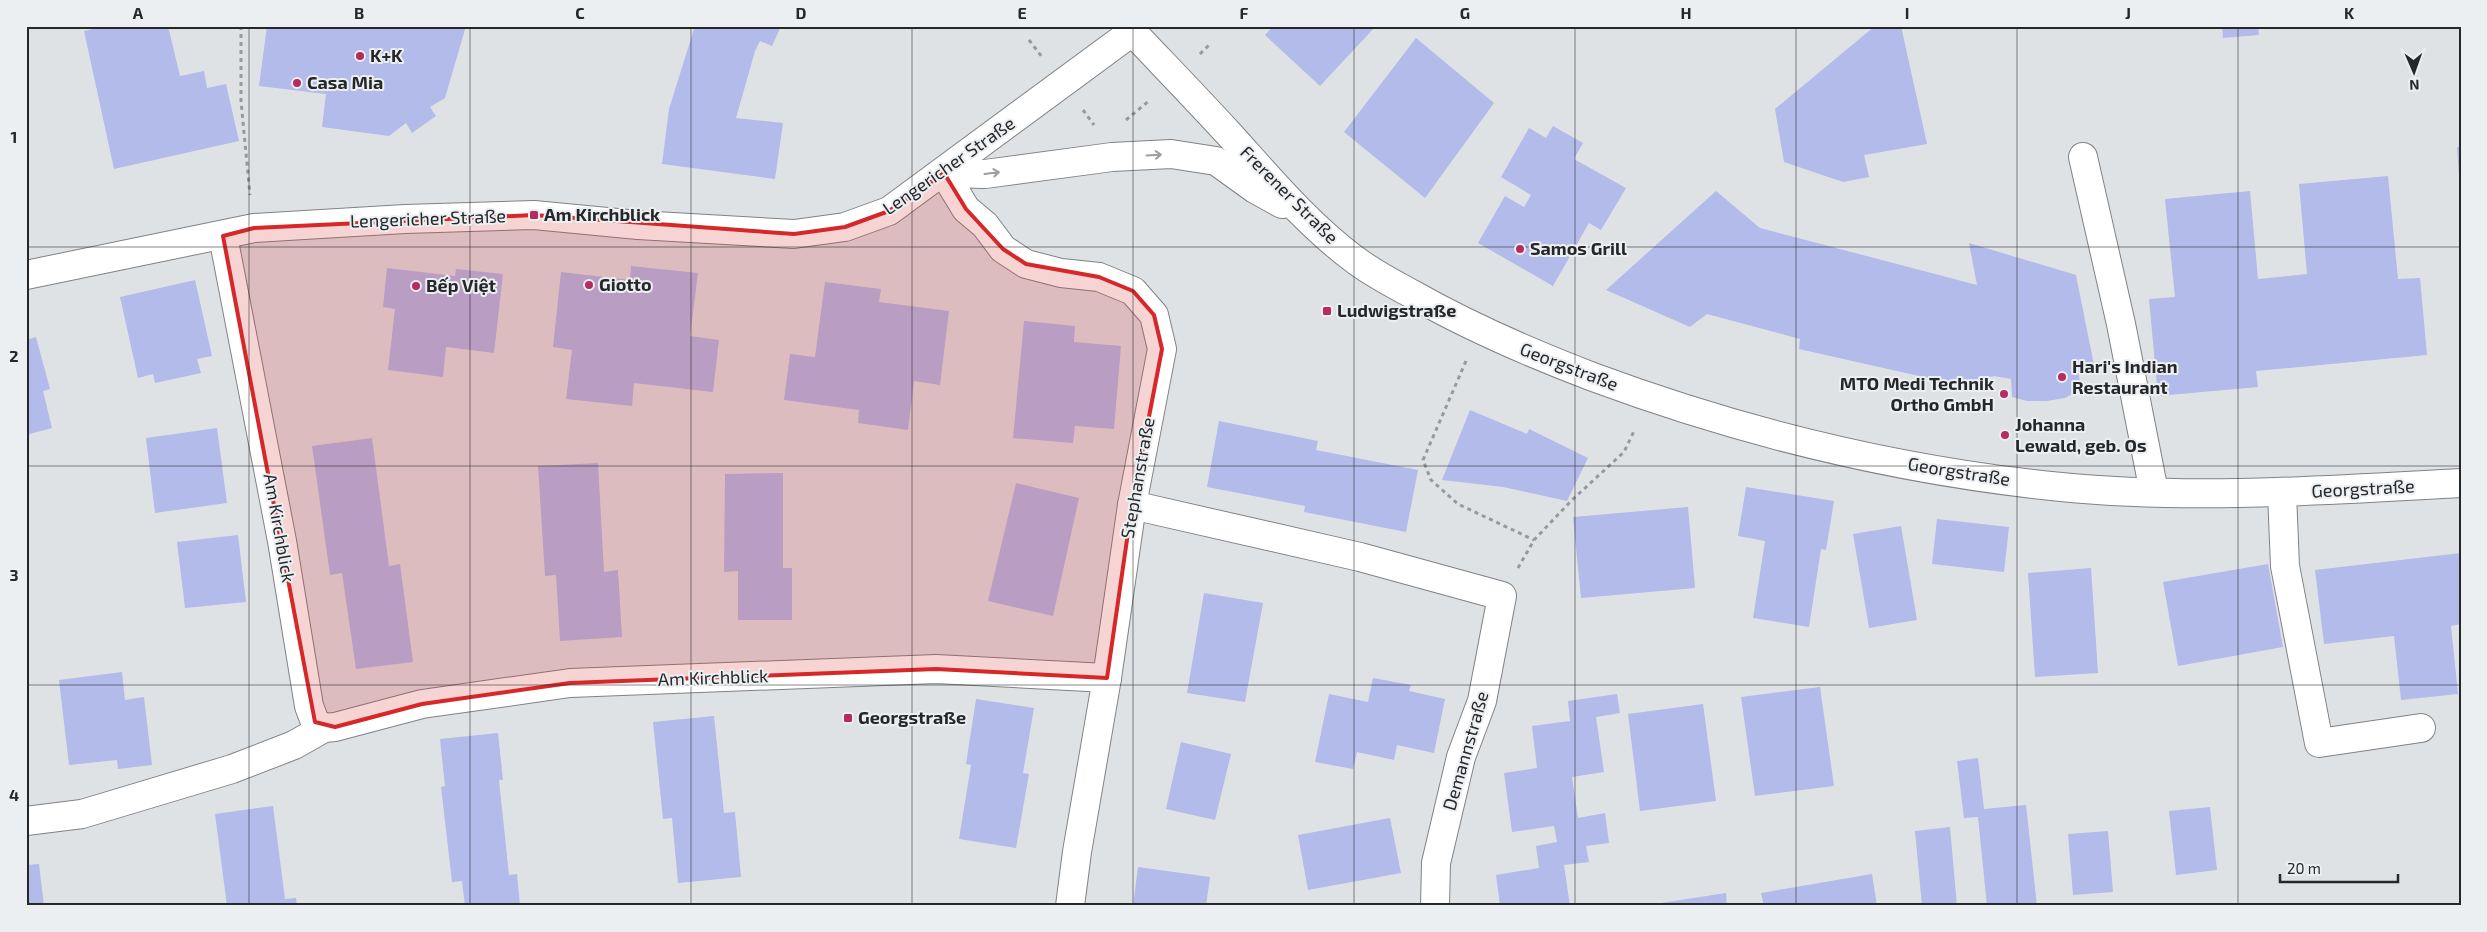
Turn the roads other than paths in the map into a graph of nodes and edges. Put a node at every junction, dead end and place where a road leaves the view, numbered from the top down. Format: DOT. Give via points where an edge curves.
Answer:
graph roads {
  1 [pos="1133,28"];
  2 [pos="2083,156"];
  3 [pos="944,173"];
  4 [pos="1308,219"];
  5 [pos="223,236"];
  6 [pos="26,275"];
  7 [pos="1479,331"];
  8 [pos="2461,484"];
  9 [pos="2154,492"];
  10 [pos="2282,493"];
  11 [pos="1132,505"];
  12 [pos="1107,678"];
  13 [pos="324,728"];
  14 [pos="2422,728"];
  15 [pos="26,820"];
  16 [pos="1070,906"];
  17 [pos="1435,906"];
  1 -- 3 [label="main road, Lengericher Straße"];
  1 -- 4 [label="main road, Frerener Straße"];
  2 -- 9 [label="main road"];
  3 -- 4 [label="main road, one-way" via="985,174 1112,156 1172,154 1216,161 1255,189"];
  3 -- 5 [label="main road, Lengericher Straße" via="889,211 845,227 794,234 534,215 254,228"];
  3 -- 11 [label="main road, Stephanstraße" via="966,208 1003,249 1026,264 1061,273 1099,277 1133,291 1154,315 1162,349"];
  4 -- 7 [label="main road, Frerener Straße" via="1355,259"];
  5 -- 6 [label="main road, Lengericher Straße"];
  5 -- 13 [label="main road, Am Kirchblick" via="280,532 309,706 314,722"];
  7 -- 9 [label="main road, Georgstraße" via="1650,397 1762,433 1932,470 2062,487"];
  8 -- 10 [label="main road, Georgstraße"];
  9 -- 10 [label="main road, Georgstraße"];
  10 -- 14 [label="main road" via="2285,566 2319,743"];
  11 -- 12 [label="main road, Stephanstraße"];
  11 -- 17 [label="main road, Demannstraße" via="1360,557 1502,596 1482,701 1462,757 1436,863"];
  12 -- 13 [label="main road, Am Kirchblick" via="936,669 570,684 422,704 335,728"];
  12 -- 16 [label="main road, Stephanstraße"];
  13 -- 15 [label="main road, Am Kirchblick" via="294,745 232,770 82,814"];
}
